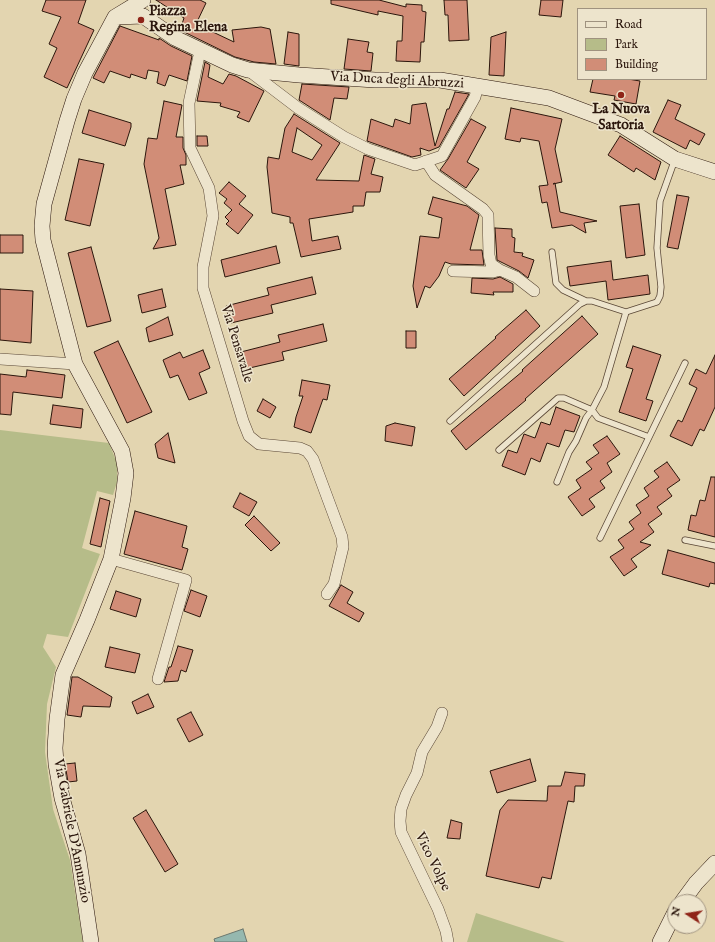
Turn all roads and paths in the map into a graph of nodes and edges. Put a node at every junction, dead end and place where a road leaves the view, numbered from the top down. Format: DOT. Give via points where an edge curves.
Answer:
graph roads {
  1 [pos="144,0"];
  2 [pos="143,16"];
  3 [pos="115,18"];
  4 [pos="200,50"];
  5 [pos="248,70"];
  6 [pos="478,85"];
  7 [pos="675,159"];
  8 [pos="426,161"];
  9 [pos="715,172"];
  10 [pos="552,252"];
  11 [pos="500,270"];
  12 [pos="453,271"];
  13 [pos="534,291"];
  14 [pos="586,301"];
  15 [pos="626,312"];
  16 [pos="0,359"];
  17 [pos="685,363"];
  18 [pos="75,364"];
  19 [pos="592,410"];
  20 [pos="450,421"];
  21 [pos="649,438"];
  22 [pos="499,450"];
  23 [pos="557,482"];
  24 [pos="600,538"];
  25 [pos="685,540"];
  26 [pos="715,546"];
  27 [pos="111,559"];
  28 [pos="327,594"];
  29 [pos="158,679"];
  30 [pos="442,712"];
  31 [pos="715,863"];
  32 [pos="688,894"];
  33 [pos="667,928"];
  34 [pos="91,942"];
  35 [pos="448,942"];
  36 [pos="660,942"];
  1 -- 2 [label="main road"];
  1 -- 3 [label="main road"];
  2 -- 3 [label="main road"];
  2 -- 4 [label="main road, Via Duca degli Abruzzi" via="166,33"];
  3 -- 18 [label="main road, Via Gabriele D'Annunzio" via="84,73 74,99 44,204 43,240"];
  4 -- 5 [label="main road, Via Duca degli Abruzzi"];
  4 -- 28 [label="street, Via Pensavalle" via="189,103 190,148 209,188 213,216 203,267 203,288 249,436 259,444 300,448 307,451 313,459 342,537 343,547 334,584"];
  5 -- 6 [label="main road, Via Duca degli Abruzzi" via="299,76 440,80"];
  5 -- 8 [label="street" via="298,108 344,137 368,149 415,165"];
  6 -- 7 [label="main road, Via Duca degli Abruzzi" via="549,98 588,112 621,125"];
  6 -- 8 [label="street" via="475,97 442,156"];
  7 -- 9 [label="main road, Via Duca degli Abruzzi"];
  7 -- 15 [label="lane" via="660,201 657,248 660,296 657,302"];
  8 -- 11 [label="street" via="435,175 488,215 489,255 491,264"];
  10 -- 14 [label="lane" via="556,283 563,290"];
  11 -- 12 [label="street"];
  11 -- 13 [label="street" via="516,277"];
  14 -- 15 [label="lane"];
  14 -- 20 [label="lane"];
  15 -- 19 [label="lane" via="604,387"];
  16 -- 18 [label="street"];
  17 -- 21 [label="lane"];
  18 -- 27 [label="main road, Via Gabriele D'Annunzio" via="122,451 126,472 124,498"];
  19 -- 21 [label="lane" via="598,418"];
  19 -- 22 [label="lane" via="558,398"];
  19 -- 23 [label="lane" via="569,452"];
  21 -- 24 [label="lane"];
  25 -- 26 [label="lane"];
  27 -- 29 [label="street" via="186,580"];
  27 -- 34 [label="main road, Via Gabriele D'Annunzio" via="63,675 55,748 62,798 78,854"];
  30 -- 35 [label="street, Vico Volpe" via="437,727 422,752 417,773 401,809 401,832 438,909"];
  31 -- 32 [label="main road"];
  33 -- 36 [label="main road"];
}
